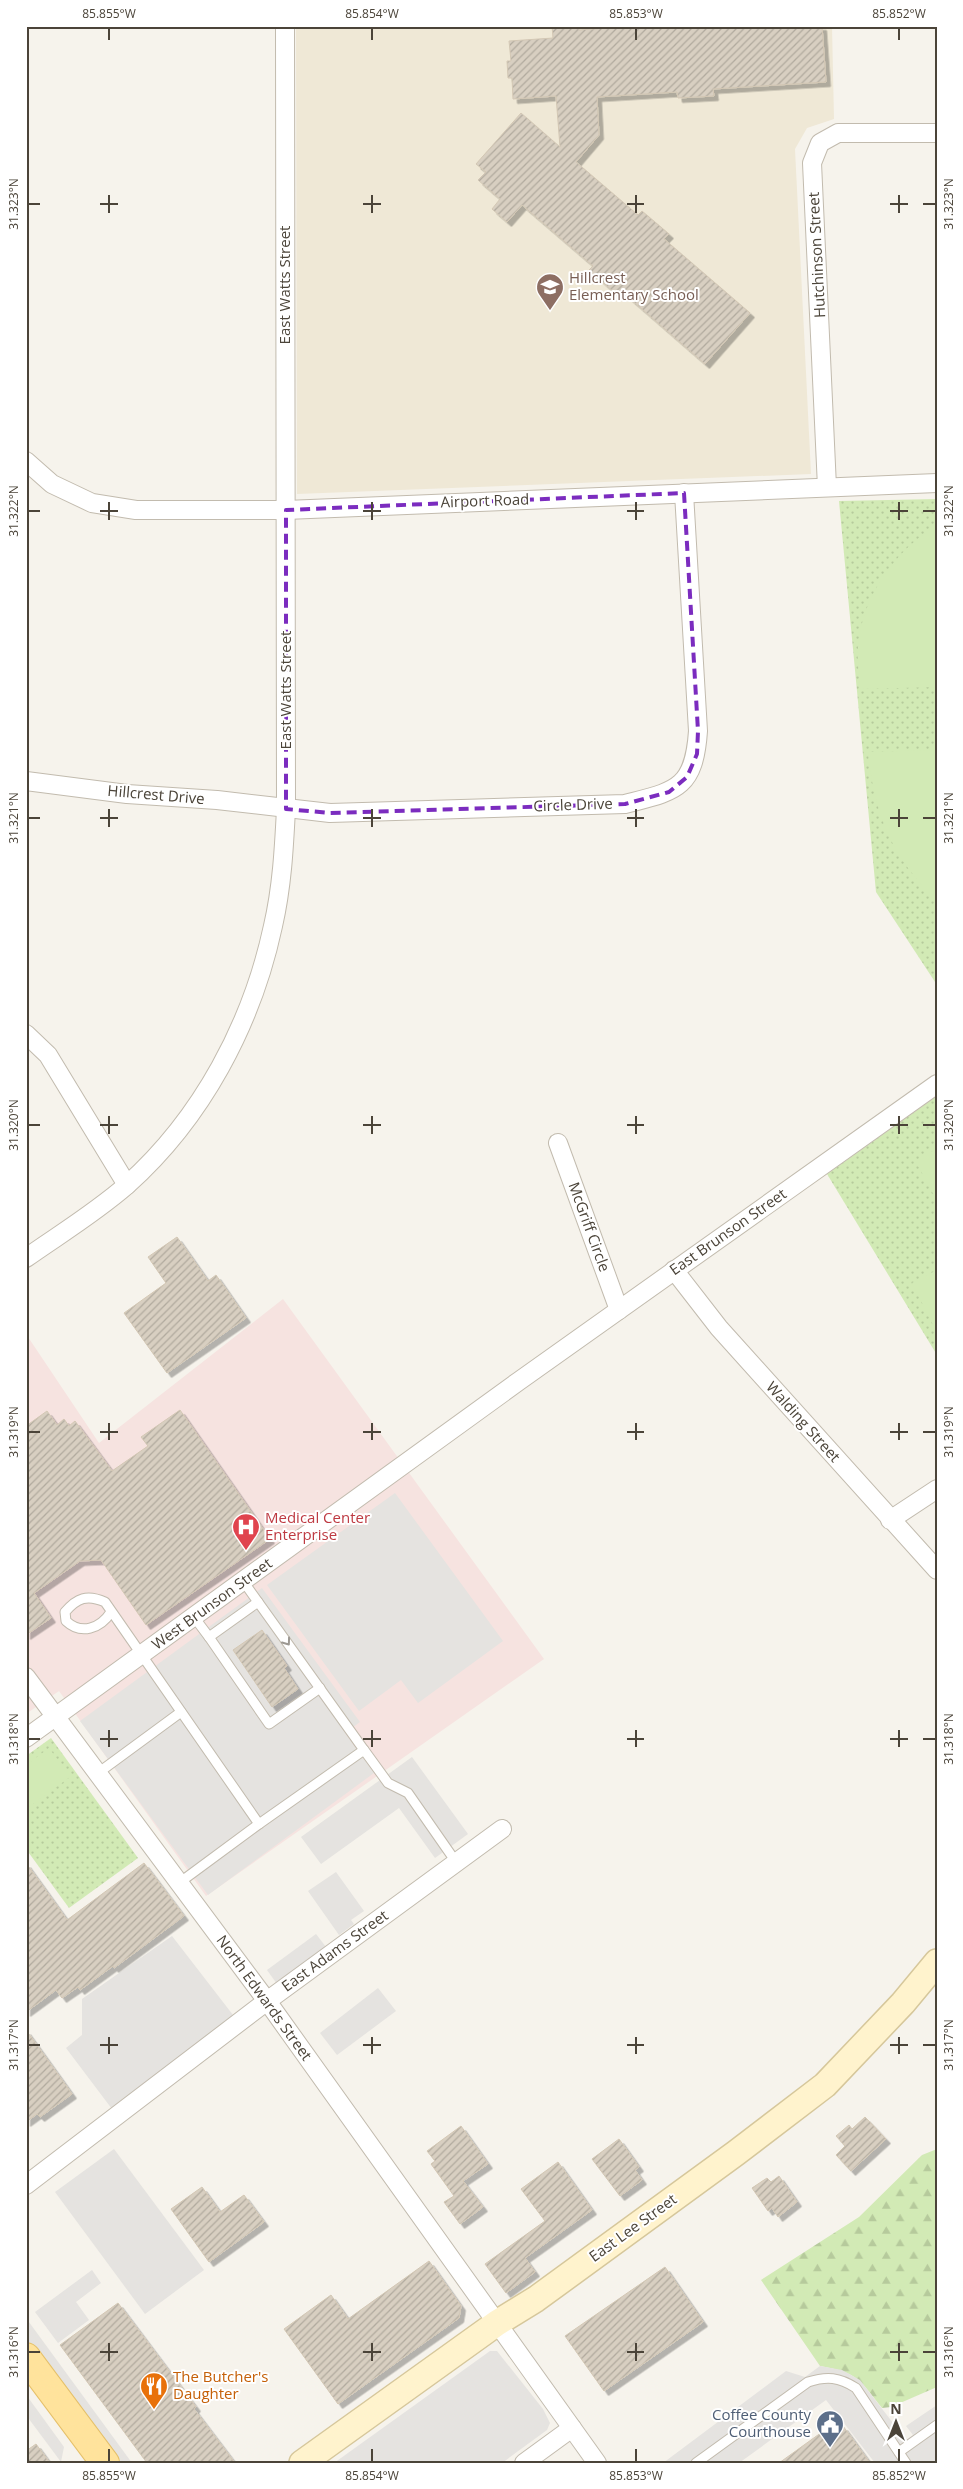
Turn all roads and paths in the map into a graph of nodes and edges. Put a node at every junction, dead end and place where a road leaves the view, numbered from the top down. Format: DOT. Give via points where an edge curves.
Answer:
graph roads {
  1 [pos="285,26"];
  2 [pos="937,132"];
  3 [pos="26,461"];
  4 [pos="937,483"];
  5 [pos="827,487"];
  6 [pos="684,493"];
  7 [pos="286,510"];
  8 [pos="26,781"];
  9 [pos="286,809"];
  10 [pos="26,1034"];
  11 [pos="937,1084"];
  12 [pos="558,1143"];
  13 [pos="127,1185"];
  14 [pos="26,1258"];
  15 [pos="674,1270"];
  16 [pos="619,1310"];
  17 [pos="519,1381"];
  18 [pos="937,1489"];
  19 [pos="890,1520"];
  20 [pos="937,1570"];
  21 [pos="243,1581"];
  22 [pos="258,1602"];
  23 [pos="111,1612"];
  24 [pos="194,1617"];
  25 [pos="209,1637"];
  26 [pos="142,1655"];
  27 [pos="26,1677"];
  28 [pos="320,1688"];
  29 [pos="181,1712"];
  30 [pos="56,1717"];
  31 [pos="26,1738"];
  32 [pos="364,1750"];
  33 [pos="98,1774"];
  34 [pos="259,1824"];
  35 [pos="502,1829"];
  36 [pos="456,1862"];
  37 [pos="179,1883"];
  38 [pos="937,1962"];
  39 [pos="267,2000"];
  40 [pos="26,2185"];
  41 [pos="497,2323"];
  42 [pos="26,2357"];
  43 [pos="937,2425"];
  44 [pos="572,2428"];
  45 [pos="898,2452"];
  46 [pos="104,2463"];
  47 [pos="302,2463"];
  48 [pos="524,2463"];
  49 [pos="597,2463"];
  50 [pos="696,2463"];
  51 [pos="906,2463"];
  1 -- 7 [label="street, East Watts Street"];
  2 -- 5 [label="street, Hutchinson Street" via="838,133 820,143 812,163"];
  3 -- 7 [label="street, Airport Road" via="52,484 92,503 136,510"];
  4 -- 5 [label="street, Airport Road"];
  5 -- 6 [label="street, Airport Road"];
  6 -- 7 [label="street, Airport Road"];
  6 -- 9 [label="street, Circle Drive" via="698,731 696,754 687,776 669,792 625,804 330,813"];
  7 -- 9 [label="street, East Watts Street"];
  8 -- 9 [label="street, Hillcrest Drive"];
  9 -- 13 [label="street, East Watts Street" via="284,859 274,925 243,1018 208,1090 182,1127"];
  10 -- 13 [label="street" via="48,1055"];
  11 -- 15 [label="street, East Brunson Street"];
  12 -- 16 [label="street, McGriff Circle"];
  13 -- 14 [label="street, East Watts Street" via="80,1223"];
  15 -- 16 [label="street, East Brunson Street"];
  15 -- 19 [label="street, Walding Street" via="719,1328"];
  16 -- 17 [label="street, East Brunson Street"];
  17 -- 21 [label="street, West Brunson Street"];
  18 -- 19 [label="street"];
  19 -- 20 [label="street, Walding Street"];
  21 -- 22 [label="lane"];
  21 -- 24 [label="street, West Brunson Street"];
  22 -- 25 [label="lane"];
  22 -- 28 [label="lane, one-way"];
  23 -- 23 [label="lane" via="105,1602 84,1597 73,1602 65,1612 66,1621 74,1628 88,1630 105,1622"];
  23 -- 26 [label="lane"];
  24 -- 25 [label="lane"];
  24 -- 26 [label="street, West Brunson Street"];
  25 -- 28 [label="lane" via="269,1724"];
  26 -- 29 [label="lane"];
  26 -- 30 [label="street, West Brunson Street"];
  27 -- 30 [label="street, North Edwards Street"];
  28 -- 32 [label="lane"];
  29 -- 33 [label="lane"];
  29 -- 34 [label="lane"];
  30 -- 31 [label="street, West Brunson Street"];
  30 -- 33 [label="street, North Edwards Street"];
  32 -- 34 [label="lane"];
  32 -- 36 [label="lane" via="388,1783 408,1793"];
  33 -- 37 [label="street, North Edwards Street"];
  34 -- 37 [label="lane"];
  35 -- 36 [label="street, East Adams Street"];
  36 -- 39 [label="street, East Adams Street"];
  37 -- 39 [label="street, North Edwards Street"];
  38 -- 41 [label="main road, East Lee Street" via="825,2085 544,2293"];
  39 -- 40 [label="street, East Adams Street"];
  39 -- 41 [label="street, North Edwards Street"];
  41 -- 44 [label="street, North Edwards Street"];
  41 -- 47 [label="main road, East Lee Street"];
  42 -- 46 [label="main road"];
  43 -- 45 [label="lane"];
  44 -- 48 [label="street"];
  44 -- 49 [label="street, North Edwards Street"];
  45 -- 50 [label="lane" via="856,2388 839,2379 822,2377 808,2382"];
  45 -- 51 [label="lane"];
}
